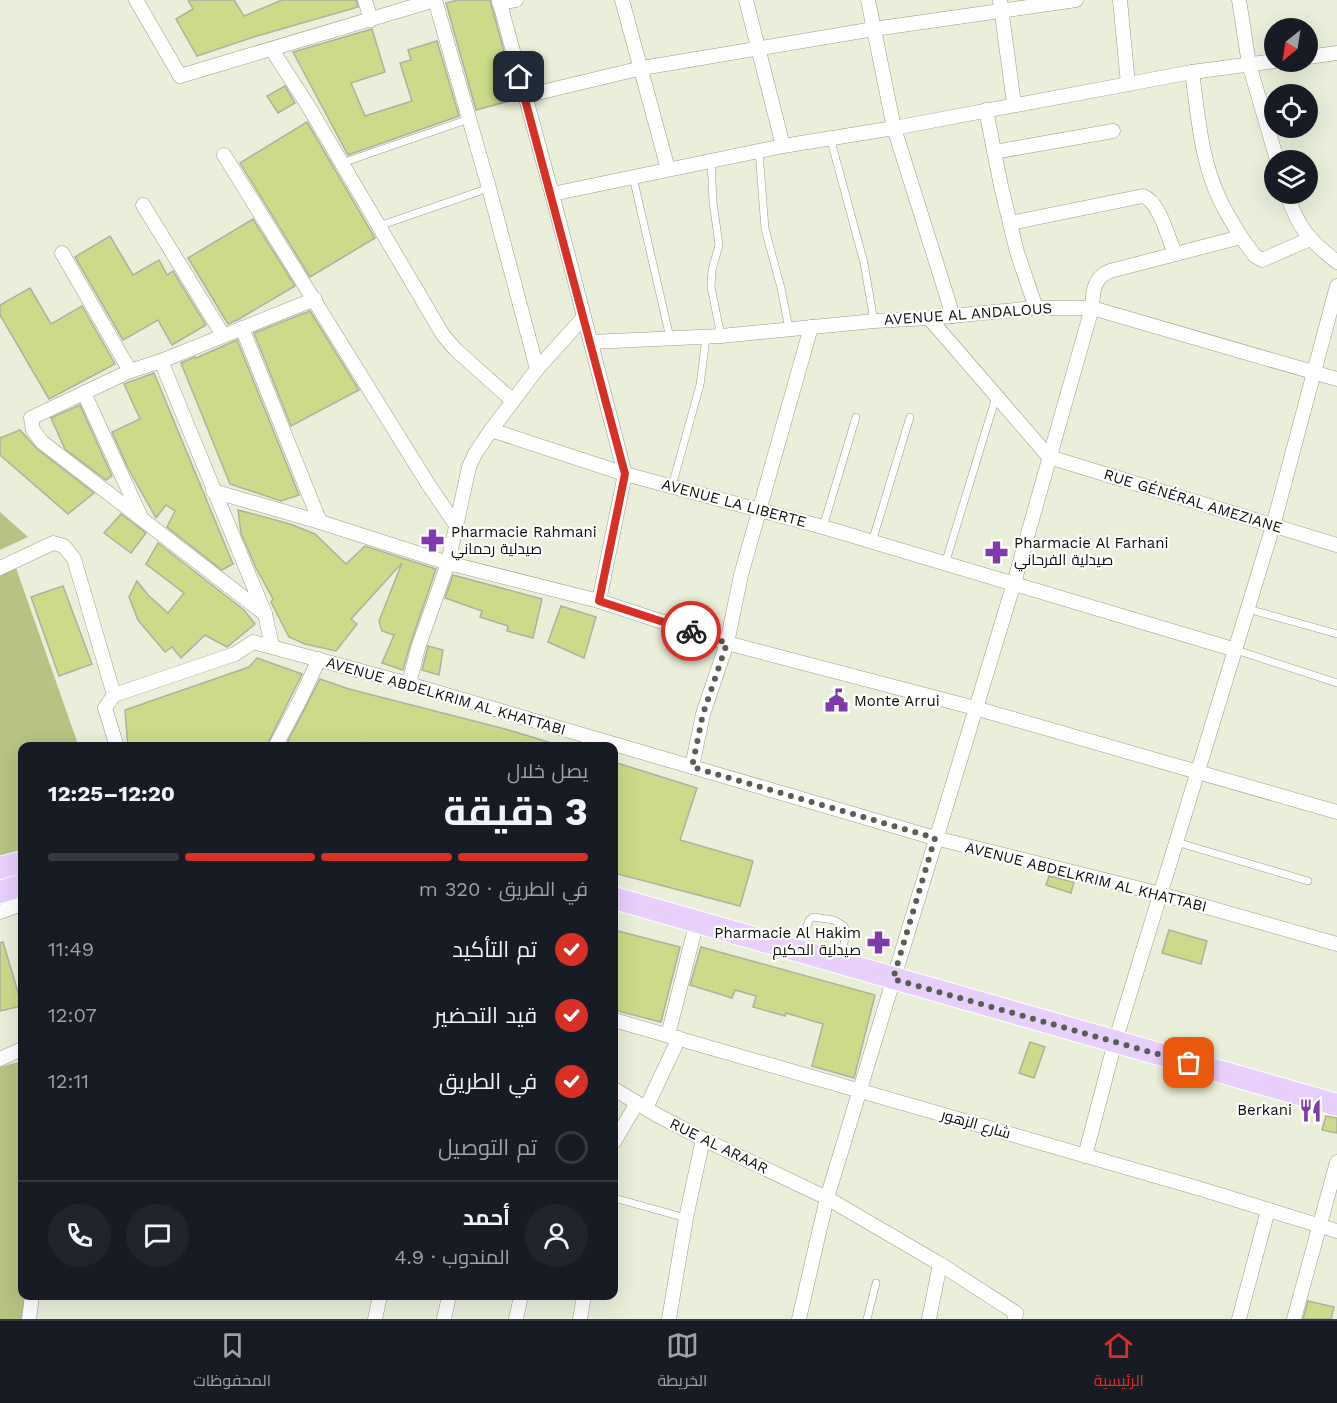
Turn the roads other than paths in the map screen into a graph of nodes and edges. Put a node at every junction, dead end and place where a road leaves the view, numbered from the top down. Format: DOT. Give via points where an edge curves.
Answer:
graph roads {
  1 [pos="136,0"];
  2 [pos="365,0"];
  3 [pos="435,0"];
  4 [pos="516,0"];
  5 [pos="622,0"];
  6 [pos="746,0"];
  7 [pos="868,0"];
  8 [pos="1076,0"];
  9 [pos="1120,0"];
  10 [pos="1239,0"];
  11 [pos="499,1"];
  12 [pos="1001,5"];
  13 [pos="371,20"];
  14 [pos="874,29"];
  15 [pos="272,50"];
  16 [pos="757,50"];
  17 [pos="1337,53"];
  18 [pos="1318,56"];
  19 [pos="1264,62"];
  20 [pos="1249,64"];
  21 [pos="642,68"];
  22 [pos="1192,72"];
  23 [pos="1128,84"];
  24 [pos="525,96"];
  25 [pos="1014,104"];
  26 [pos="986,110"];
  27 [pos="469,119"];
  28 [pos="894,128"];
  29 [pos="1113,131"];
  30 [pos="830,137"];
  31 [pos="783,146"];
  32 [pos="1274,150"];
  33 [pos="759,151"];
  34 [pos="994,152"];
  35 [pos="224,154"];
  36 [pos="711,160"];
  37 [pos="342,162"];
  38 [pos="668,169"];
  39 [pos="633,176"];
  40 [pos="489,188"];
  41 [pos="552,194"];
  42 [pos="1290,204"];
  43 [pos="142,205"];
  44 [pos="1010,223"];
  45 [pos="379,226"];
  46 [pos="1241,237"];
  47 [pos="1310,239"];
  48 [pos="62,253"];
  49 [pos="1175,254"];
  50 [pos="1337,262"];
  51 [pos="1337,286"];
  52 [pos="315,299"];
  53 [pos="1036,308"];
  54 [pos="1092,308"];
  55 [pos="953,316"];
  56 [pos="585,317"];
  57 [pos="929,318"];
  58 [pos="874,321"];
  59 [pos="811,327"];
  60 [pos="242,328"];
  61 [pos="789,329"];
  62 [pos="223,334"];
  63 [pos="722,336"];
  64 [pos="706,337"];
  65 [pos="670,338"];
  66 [pos="591,342"];
  67 [pos="161,361"];
  68 [pos="537,369"];
  69 [pos="130,371"];
  70 [pos="1315,372"];
  71 [pos="1337,379"];
  72 [pos="84,393"];
  73 [pos="996,396"];
  74 [pos="513,401"];
  75 [pos="856,417"];
  76 [pos="910,417"];
  77 [pos="491,430"];
  78 [pos="1049,457"];
  79 [pos="625,474"];
  80 [pos="672,486"];
  81 [pos="213,491"];
  82 [pos="761,510"];
  83 [pos="140,517"];
  84 [pos="320,522"];
  85 [pos="456,525"];
  86 [pos="1273,526"];
  87 [pos="823,527"];
  88 [pos="872,542"];
  89 [pos="1337,545"];
  90 [pos="448,563"];
  91 [pos="945,564"];
  92 [pos="0,568"];
  93 [pos="1014,584"];
  94 [pos="599,601"];
  95 [pos="1248,609"];
  96 [pos="265,615"];
  97 [pos="1337,634"];
  98 [pos="727,643"];
  99 [pos="272,646"];
  100 [pos="1236,650"];
  101 [pos="319,659"];
  102 [pos="1337,683"];
  103 [pos="409,684"];
  104 [pos="114,695"];
  105 [pos="975,708"];
  106 [pos="115,742"];
  107 [pos="278,742"];
  108 [pos="607,742"];
  109 [pos="618,745"];
  110 [pos="692,767"];
  111 [pos="1197,772"];
  112 [pos="1337,812"];
  113 [pos="935,838"];
  114 [pos="1176,842"];
  115 [pos="18,863"];
  116 [pos="0,868"];
  117 [pos="1308,882"];
  118 [pos="18,886"];
  119 [pos="0,892"];
  120 [pos="1161,894"];
  121 [pos="618,899"];
  122 [pos="18,905"];
  123 [pos="0,912"];
  124 [pos="697,921"];
  125 [pos="1337,944"];
  126 [pos="799,951"];
  127 [pos="841,962"];
  128 [pos="893,979"];
  129 [pos="618,1021"];
  130 [pos="673,1036"];
  131 [pos="1115,1042"];
  132 [pos="18,1051"];
  133 [pos="0,1059"];
  134 [pos="861,1091"];
  135 [pos="618,1092"];
  136 [pos="1335,1100"];
  137 [pos="641,1106"];
  138 [pos="618,1137"];
  139 [pos="703,1139"];
  140 [pos="1085,1156"];
  141 [pos="1337,1162"];
  142 [pos="827,1198"];
  143 [pos="618,1199"];
  144 [pos="1268,1210"];
  145 [pos="686,1218"];
  146 [pos="1319,1226"];
  147 [pos="1337,1231"];
  148 [pos="940,1264"];
  149 [pos="876,1283"];
  150 [pos="31,1300"];
  151 [pos="379,1300"];
  152 [pos="448,1300"];
  153 [pos="520,1300"];
  154 [pos="583,1300"];
  155 [pos="1019,1317"];
  156 [pos="29,1319"];
  157 [pos="375,1319"];
  158 [pos="444,1319"];
  159 [pos="516,1319"];
  160 [pos="580,1319"];
  161 [pos="669,1319"];
  162 [pos="799,1319"];
  163 [pos="867,1319"];
  164 [pos="928,1319"];
  165 [pos="1239,1319"];
  166 [pos="1293,1319"];
  1 -- 15 [label="street" via="180,76"];
  2 -- 13 [label="street"];
  3 -- 13 [label="street"];
  3 -- 27 [label="street"];
  4 -- 11 [label="street"];
  5 -- 21 [label="street"];
  6 -- 16 [label="street"];
  7 -- 14 [label="street"];
  8 -- 12 [label="street"];
  9 -- 23 [label="street"];
  10 -- 20 [label="street"];
  11 -- 24 [label="street"];
  12 -- 14 [label="street"];
  12 -- 25 [label="street"];
  13 -- 15 [label="street"];
  14 -- 16 [label="street"];
  14 -- 28 [label="street"];
  15 -- 37 [label="street"];
  16 -- 21 [label="street"];
  16 -- 31 [label="street"];
  17 -- 18 [label="street"];
  19 -- 20 [label="street"];
  20 -- 22 [label="street"];
  20 -- 32 [label="street"];
  21 -- 24 [label="street"];
  21 -- 38 [label="street"];
  22 -- 23 [label="street"];
  22 -- 46 [label="street" via="1212,180"];
  23 -- 25 [label="street"];
  24 -- 41 [label="street"];
  25 -- 26 [label="street"];
  26 -- 28 [label="street"];
  26 -- 34 [label="street"];
  27 -- 37 [label="lane"];
  27 -- 40 [label="street"];
  28 -- 30 [label="street"];
  28 -- 55 [label="street"];
  29 -- 34 [label="street"];
  30 -- 31 [label="street"];
  30 -- 58 [label="lane" via="864,263"];
  31 -- 33 [label="street"];
  33 -- 36 [label="street"];
  33 -- 61 [label="lane" via="765,229"];
  34 -- 44 [label="street"];
  35 -- 52 [label="street"];
  36 -- 38 [label="street"];
  36 -- 63 [label="lane" via="719,245 711,287"];
  37 -- 45 [label="street"];
  38 -- 39 [label="street"];
  39 -- 41 [label="street"];
  39 -- 65 [label="lane"];
  40 -- 45 [label="lane"];
  40 -- 68 [label="street"];
  41 -- 56 [label="street"];
  42 -- 47 [label="street"];
  43 -- 62 [label="street"];
  44 -- 49 [label="street" via="1143,196 1157,208"];
  44 -- 53 [label="street"];
  45 -- 74 [label="street" via="448,342"];
  46 -- 47 [label="street" via="1262,260"];
  46 -- 49 [label="street"];
  47 -- 50 [label="street"];
  48 -- 69 [label="street"];
  49 -- 54 [label="street" via="1104,274 1095,283"];
  51 -- 70 [label="street"];
  52 -- 60 [label="street"];
  52 -- 85 [label="street"];
  53 -- 54 [label="street, AVENUE AL ANDALOUS"];
  53 -- 55 [label="street, AVENUE AL ANDALOUS"];
  54 -- 70 [label="street, AVENUE AL ANDALOUS"];
  54 -- 78 [label="street"];
  55 -- 57 [label="street, AVENUE AL ANDALOUS"];
  56 -- 66 [label="street"];
  56 -- 68 [label="street"];
  57 -- 58 [label="street, AVENUE AL ANDALOUS"];
  57 -- 73 [label="street"];
  58 -- 59 [label="street, AVENUE AL ANDALOUS"];
  59 -- 61 [label="street, AVENUE AL ANDALOUS"];
  59 -- 82 [label="street"];
  60 -- 62 [label="street"];
  60 -- 84 [label="street"];
  61 -- 63 [label="street, AVENUE AL ANDALOUS"];
  62 -- 67 [label="street"];
  63 -- 64 [label="street, AVENUE AL ANDALOUS"];
  64 -- 65 [label="street, AVENUE AL ANDALOUS"];
  64 -- 80 [label="lane" via="700,385"];
  65 -- 66 [label="street, AVENUE AL ANDALOUS"];
  66 -- 79 [label="street"];
  67 -- 69 [label="street"];
  67 -- 81 [label="street"];
  68 -- 74 [label="street"];
  69 -- 72 [label="street"];
  70 -- 71 [label="street, AVENUE AL ANDALOUS"];
  70 -- 86 [label="street"];
  72 -- 83 [label="street"];
  72 -- 83 [label="street" via="31,418 33,430 42,442"];
  73 -- 78 [label="street"];
  73 -- 91 [label="lane"];
  74 -- 77 [label="street"];
  75 -- 87 [label="lane"];
  76 -- 88 [label="lane"];
  77 -- 79 [label="street, AVENUE LA LIBERTE"];
  77 -- 85 [label="street" via="469,467"];
  78 -- 86 [label="street, RUE GÉNÉRAL AMEZIANE"];
  78 -- 93 [label="street"];
  79 -- 80 [label="street, AVENUE LA LIBERTE"];
  79 -- 94 [label="street"];
  80 -- 82 [label="street, AVENUE LA LIBERTE"];
  81 -- 84 [label="street"];
  81 -- 96 [label="street"];
  82 -- 87 [label="street, AVENUE LA LIBERTE"];
  82 -- 98 [label="street" via="741,575"];
  83 -- 96 [label="street"];
  84 -- 90 [label="street"];
  85 -- 90 [label="street"];
  86 -- 89 [label="street, RUE GÉNÉRAL AMEZIANE"];
  86 -- 95 [label="street"];
  87 -- 88 [label="street, AVENUE LA LIBERTE"];
  88 -- 91 [label="street, AVENUE LA LIBERTE"];
  90 -- 94 [label="street"];
  90 -- 103 [label="street"];
  91 -- 93 [label="street, AVENUE LA LIBERTE"];
  92 -- 104 [label="street" via="53,543 64,546 74,559"];
  93 -- 100 [label="street, AVENUE LA LIBERTE"];
  93 -- 105 [label="street"];
  94 -- 98 [label="street"];
  95 -- 97 [label="lane"];
  95 -- 100 [label="street"];
  96 -- 99 [label="street"];
  98 -- 105 [label="street"];
  98 -- 110 [label="street" via="703,714"];
  99 -- 101 [label="street, AVENUE ABDELKRIM AL KHATTABI"];
  99 -- 104 [label="street, AVENUE ABDELKRIM AL KHATTABI" via="253,642 235,654"];
  100 -- 102 [label="lane"];
  100 -- 111 [label="street"];
  101 -- 103 [label="street, AVENUE ABDELKRIM AL KHATTABI"];
  101 -- 107 [label="street"];
  103 -- 108 [label="street, AVENUE ABDELKRIM AL KHATTABI"];
  104 -- 106 [label="street" via="105,708"];
  105 -- 111 [label="street"];
  105 -- 113 [label="street"];
  109 -- 110 [label="street, AVENUE ABDELKRIM AL KHATTABI"];
  110 -- 113 [label="street, AVENUE ABDELKRIM AL KHATTABI"];
  111 -- 112 [label="street"];
  111 -- 114 [label="street"];
  113 -- 120 [label="street, AVENUE ABDELKRIM AL KHATTABI"];
  113 -- 128 [label="street"];
  114 -- 117 [label="lane"];
  114 -- 120 [label="street"];
  115 -- 116 [label="main road"];
  118 -- 119 [label="main road"];
  120 -- 125 [label="street, AVENUE ABDELKRIM AL KHATTABI"];
  120 -- 131 [label="street"];
  121 -- 124 [label="main road"];
  122 -- 123 [label="street"];
  124 -- 126 [label="main road"];
  124 -- 130 [label="street"];
  126 -- 127 [label="main road"];
  126 -- 127 [label="lane" via="813,916 834,920 846,932"];
  127 -- 128 [label="main road"];
  128 -- 131 [label="main road"];
  128 -- 134 [label="street"];
  129 -- 130 [label="street, شارع الزهور"];
  130 -- 134 [label="street, شارع الزهور"];
  130 -- 137 [label="street"];
  131 -- 136 [label="main road"];
  131 -- 140 [label="street"];
  132 -- 133 [label="street"];
  134 -- 140 [label="street, شارع الزهور"];
  134 -- 142 [label="street"];
  135 -- 137 [label="street, RUE AL ARAAR"];
  137 -- 138 [label="street"];
  137 -- 139 [label="street, RUE AL ARAAR"];
  139 -- 142 [label="street, RUE AL ARAAR"];
  139 -- 145 [label="street"];
  140 -- 144 [label="street, شارع الزهور"];
  141 -- 146 [label="street"];
  142 -- 148 [label="street, RUE AL ARAAR"];
  142 -- 162 [label="street"];
  143 -- 145 [label="lane"];
  144 -- 146 [label="street, شارع الزهور"];
  144 -- 165 [label="street"];
  145 -- 161 [label="street"];
  146 -- 147 [label="street, شارع الزهور"];
  146 -- 166 [label="street"];
  148 -- 155 [label="street, RUE AL ARAAR"];
  148 -- 164 [label="street"];
  149 -- 163 [label="lane"];
  150 -- 156 [label="street"];
  151 -- 157 [label="street"];
  152 -- 158 [label="street"];
  153 -- 159 [label="street"];
  154 -- 160 [label="street"];
}
